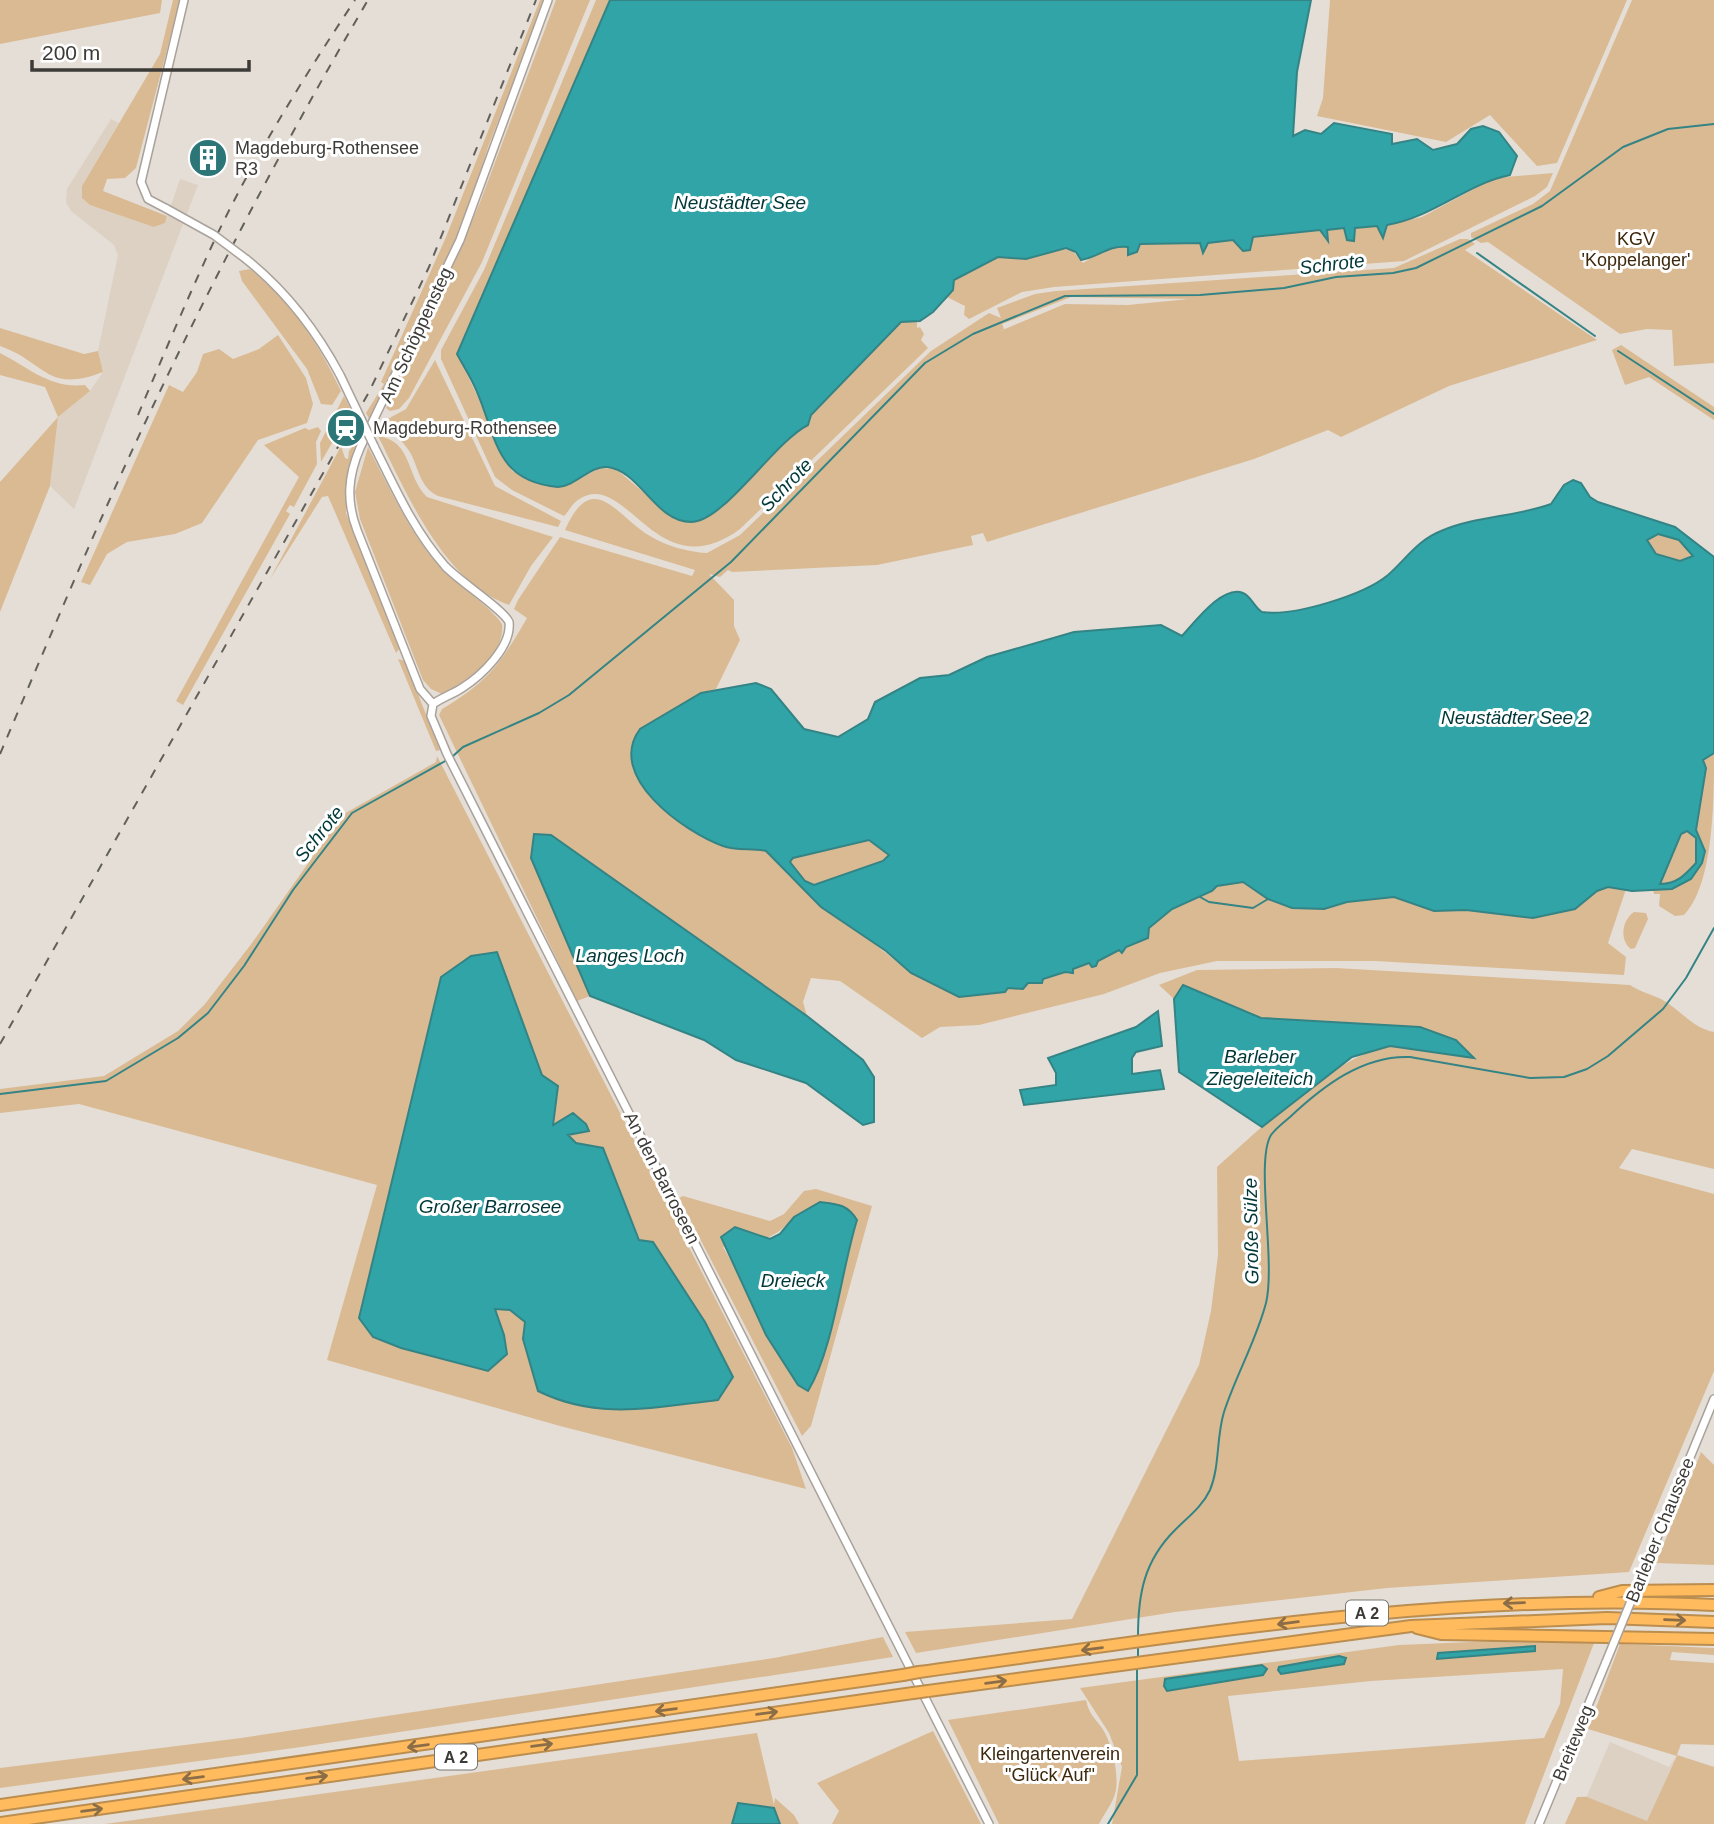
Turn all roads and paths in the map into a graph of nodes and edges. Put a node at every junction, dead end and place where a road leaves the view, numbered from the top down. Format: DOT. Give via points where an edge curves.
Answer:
graph roads {
  1 [pos="184,0"];
  2 [pos="548,0"];
  3 [pos="433,705"];
  4 [pos="1714,1399"];
  5 [pos="1714,1590"];
  6 [pos="1582,1601"];
  7 [pos="1714,1605"];
  8 [pos="1714,1622"];
  9 [pos="1411,1626"];
  10 [pos="1714,1639"];
  11 [pos="1606,1662"];
  12 [pos="0,1805"];
  13 [pos="0,1823"];
  14 [pos="989,1824"];
  15 [pos="1539,1824"];
  1 -- 3 [label="street, bridge" via="141,182 148,199 246,259 304,317 340,375 412,520 461,582 503,614 510,625 504,642 482,672"];
  2 -- 3 [label="street, Am Schöppensteg" via="464,230 360,448 350,482 350,508 357,530 420,689"];
  3 -- 14 [label="street, An den Barroseen" via="431,716 447,754"];
  4 -- 11 [label="street, Barleber Chaussee, bridge"];
  5 -- 6 [label="highway" via="1622,1591"];
  6 -- 7 [label="highway, A 2"];
  6 -- 12 [label="highway, A 2, one-way, bridge" via="1391,1610 919,1672"];
  9 -- 8 [label="highway, A 2, one-way" via="1580,1619"];
  9 -- 10 [label="highway" via="1441,1634"];
  13 -- 9 [label="highway, A 2, one-way, bridge"];
  11 -- 15 [label="street, Breiteweg"];
}
